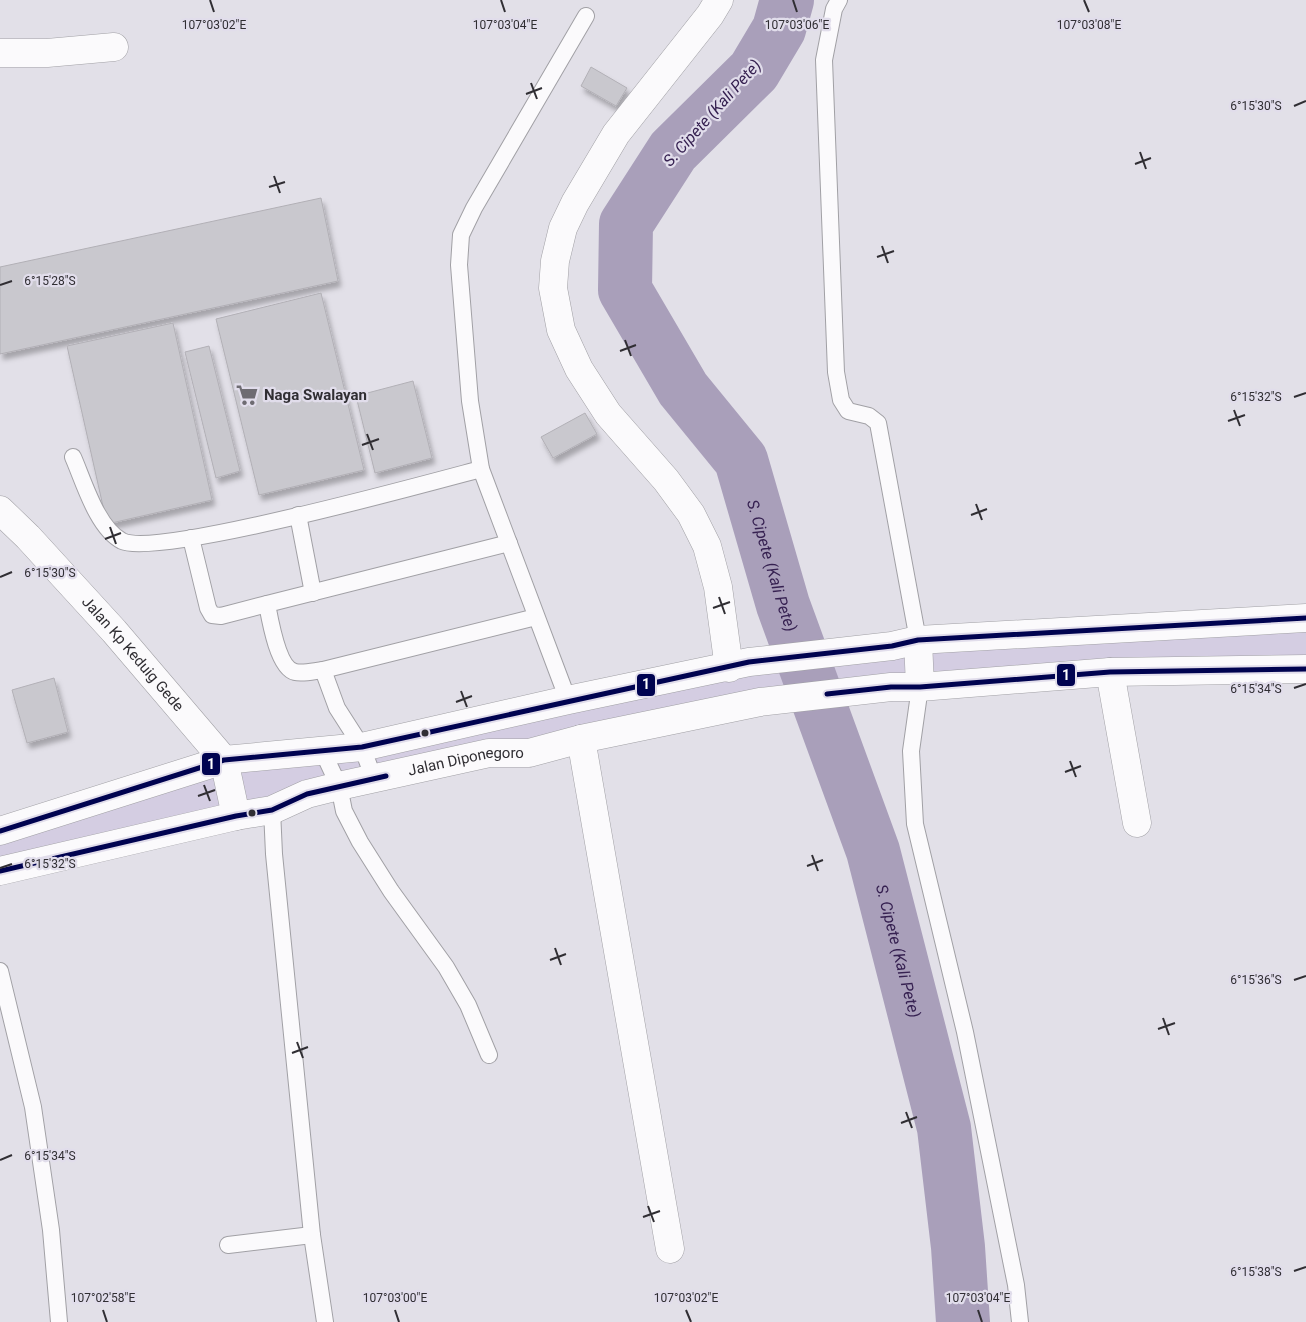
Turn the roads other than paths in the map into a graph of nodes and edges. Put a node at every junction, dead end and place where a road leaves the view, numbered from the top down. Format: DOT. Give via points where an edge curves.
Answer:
graph roads {
  1 [pos="719,0"];
  2 [pos="839,0"];
  3 [pos="586,16"];
  4 [pos="114,47"];
  5 [pos="0,53"];
  6 [pos="73,457"];
  7 [pos="482,470"];
  8 [pos="0,510"];
  9 [pos="298,515"];
  10 [pos="191,538"];
  11 [pos="509,543"];
  12 [pos="313,593"];
  13 [pos="267,604"];
  14 [pos="536,617"];
  15 [pos="1306,618"];
  16 [pos="918,640"];
  17 [pos="739,665"];
  18 [pos="1306,669"];
  19 [pos="323,670"];
  20 [pos="1110,672"];
  21 [pos="920,687"];
  22 [pos="568,700"];
  23 [pos="580,739"];
  24 [pos="362,747"];
  25 [pos="322,750"];
  26 [pos="224,760"];
  27 [pos="374,779"];
  28 [pos="339,786"];
  29 [pos="272,810"];
  30 [pos="236,816"];
  31 [pos="1137,823"];
  32 [pos="0,831"];
  33 [pos="0,871"];
  34 [pos="0,971"];
  35 [pos="489,1055"];
  36 [pos="312,1235"];
  37 [pos="228,1245"];
  38 [pos="670,1249"];
  39 [pos="59,1322"];
  40 [pos="325,1322"];
  41 [pos="1020,1322"];
  1 -- 17 [label="main road" via="616,134 575,203 563,228 553,288 561,330 579,369 608,414 691,514 707,546"];
  2 -- 16 [label="lane" via="834,9 824,60 836,372 841,400 848,412 870,416 878,423"];
  3 -- 7 [label="lane" via="461,235 459,265 469,391"];
  4 -- 5 [label="main road"];
  6 -- 10 [label="lane" via="101,521 123,541 137,544"];
  7 -- 9 [label="lane"];
  7 -- 11 [label="lane"];
  8 -- 26 [label="main road, Jalan Kp Keduig Gede" via="108,624"];
  9 -- 10 [label="lane"];
  9 -- 12 [label="lane"];
  10 -- 13 [label="lane" via="212,615 222,616"];
  11 -- 12 [label="lane"];
  11 -- 14 [label="lane"];
  12 -- 13 [label="lane"];
  13 -- 19 [label="lane" via="283,663 288,669 296,672"];
  14 -- 19 [label="lane"];
  14 -- 22 [label="lane"];
  15 -- 16 [label="main road"];
  16 -- 17 [label="main road"];
  16 -- 21 [label="main road"];
  17 -- 22 [label="main road"];
  18 -- 20 [label="main road, Jalan Diponegoro"];
  19 -- 24 [label="lane" via="337,708"];
  20 -- 21 [label="main road, Jalan Diponegoro"];
  20 -- 31 [label="main road"];
  21 -- 23 [label="main road, Jalan Diponegoro" via="891,687 760,702"];
  21 -- 41 [label="lane" via="911,751 915,824 966,1032 1016,1285"];
  22 -- 23 [label="main road"];
  22 -- 24 [label="main road"];
  23 -- 27 [label="main road, Jalan Diponegoro" via="529,753 489,753"];
  23 -- 38 [label="main road"];
  24 -- 25 [label="main road"];
  24 -- 27 [label="lane"];
  25 -- 26 [label="main road"];
  25 -- 28 [label="lane"];
  26 -- 30 [label="main road, Jalan Kp Keduig Gede"];
  26 -- 32 [label="main road"];
  27 -- 28 [label="main road, Jalan Diponegoro"];
  28 -- 29 [label="main road, Jalan Diponegoro" via="307,794"];
  28 -- 35 [label="lane" via="344,810 360,842 446,968 468,1005"];
  29 -- 30 [label="main road, Jalan Diponegoro"];
  29 -- 36 [label="lane"];
  30 -- 33 [label="main road, Jalan Diponegoro"];
  34 -- 39 [label="lane" via="32,1106"];
  36 -- 37 [label="lane"];
  36 -- 40 [label="lane"];
}
